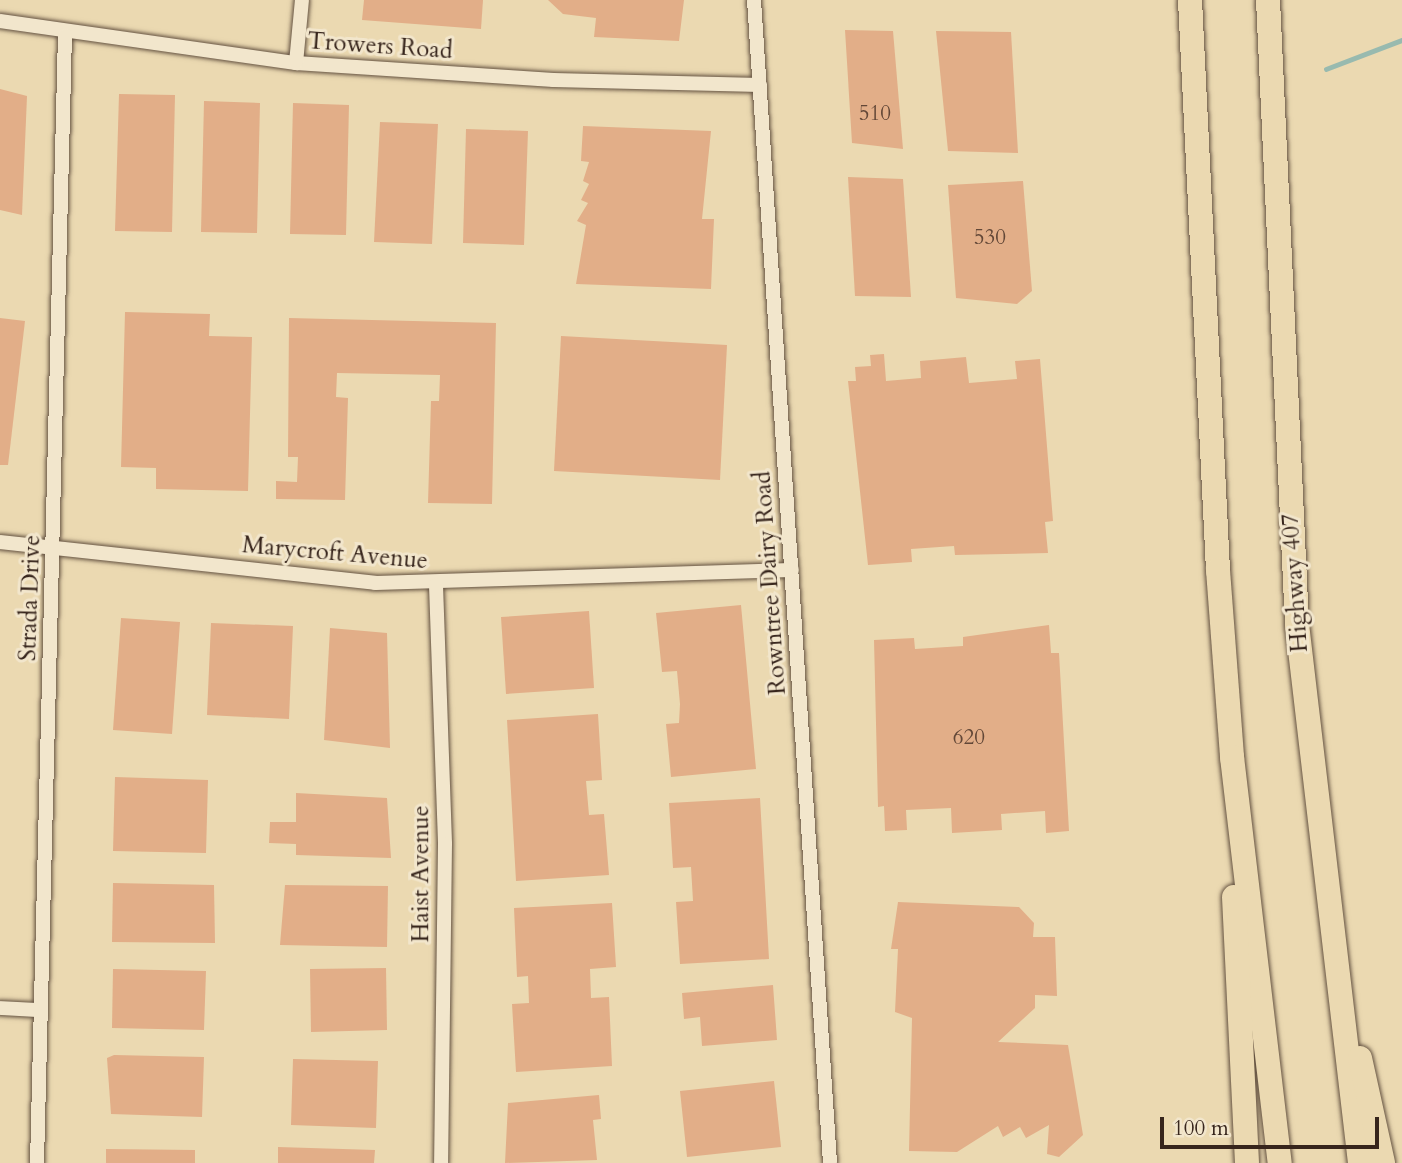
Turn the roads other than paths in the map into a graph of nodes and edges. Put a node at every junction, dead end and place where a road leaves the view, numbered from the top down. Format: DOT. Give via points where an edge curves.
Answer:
graph roads {
  1 [pos="302,0"];
  2 [pos="754,0"];
  3 [pos="1190,0"];
  4 [pos="1268,0"];
  5 [pos="0,21"];
  6 [pos="65,35"];
  7 [pos="296,63"];
  8 [pos="760,85"];
  9 [pos="0,542"];
  10 [pos="54,547"];
  11 [pos="792,570"];
  12 [pos="436,585"];
  13 [pos="1232,757"];
  14 [pos="1325,903"];
  15 [pos="0,1008"];
  16 [pos="39,1010"];
  17 [pos="37,1163"];
  18 [pos="441,1163"];
  19 [pos="830,1163"];
  20 [pos="1247,1163"];
  21 [pos="1280,1163"];
  22 [pos="1360,1163"];
  23 [pos="1383,1163"];
  1 -- 7 [label="street"];
  2 -- 8 [label="street, Rowntree Dairy Road"];
  3 -- 13 [label="highway" via="1199,271"];
  4 -- 14 [label="highway, Highway 407" via="1287,478"];
  5 -- 6 [label="street, Trowers Road"];
  6 -- 7 [label="street, Trowers Road"];
  6 -- 10 [label="street, Strada Drive"];
  7 -- 8 [label="street, Trowers Road" via="552,80"];
  8 -- 11 [label="street, Rowntree Dairy Road"];
  9 -- 10 [label="street, Marycroft Avenue"];
  10 -- 12 [label="street, Marycroft Avenue"];
  10 -- 16 [label="street, Strada Drive"];
  11 -- 12 [label="street, Marycroft Avenue"];
  11 -- 19 [label="street, Rowntree Dairy Road"];
  12 -- 18 [label="street, Haist Avenue" via="445,844"];
  13 -- 20 [label="highway" via="1236,1003"];
  13 -- 21 [label="highway"];
  14 -- 22 [label="highway, Highway 407"];
  14 -- 23 [label="highway"];
  15 -- 16 [label="street"];
  16 -- 17 [label="street, Strada Drive"];
}
